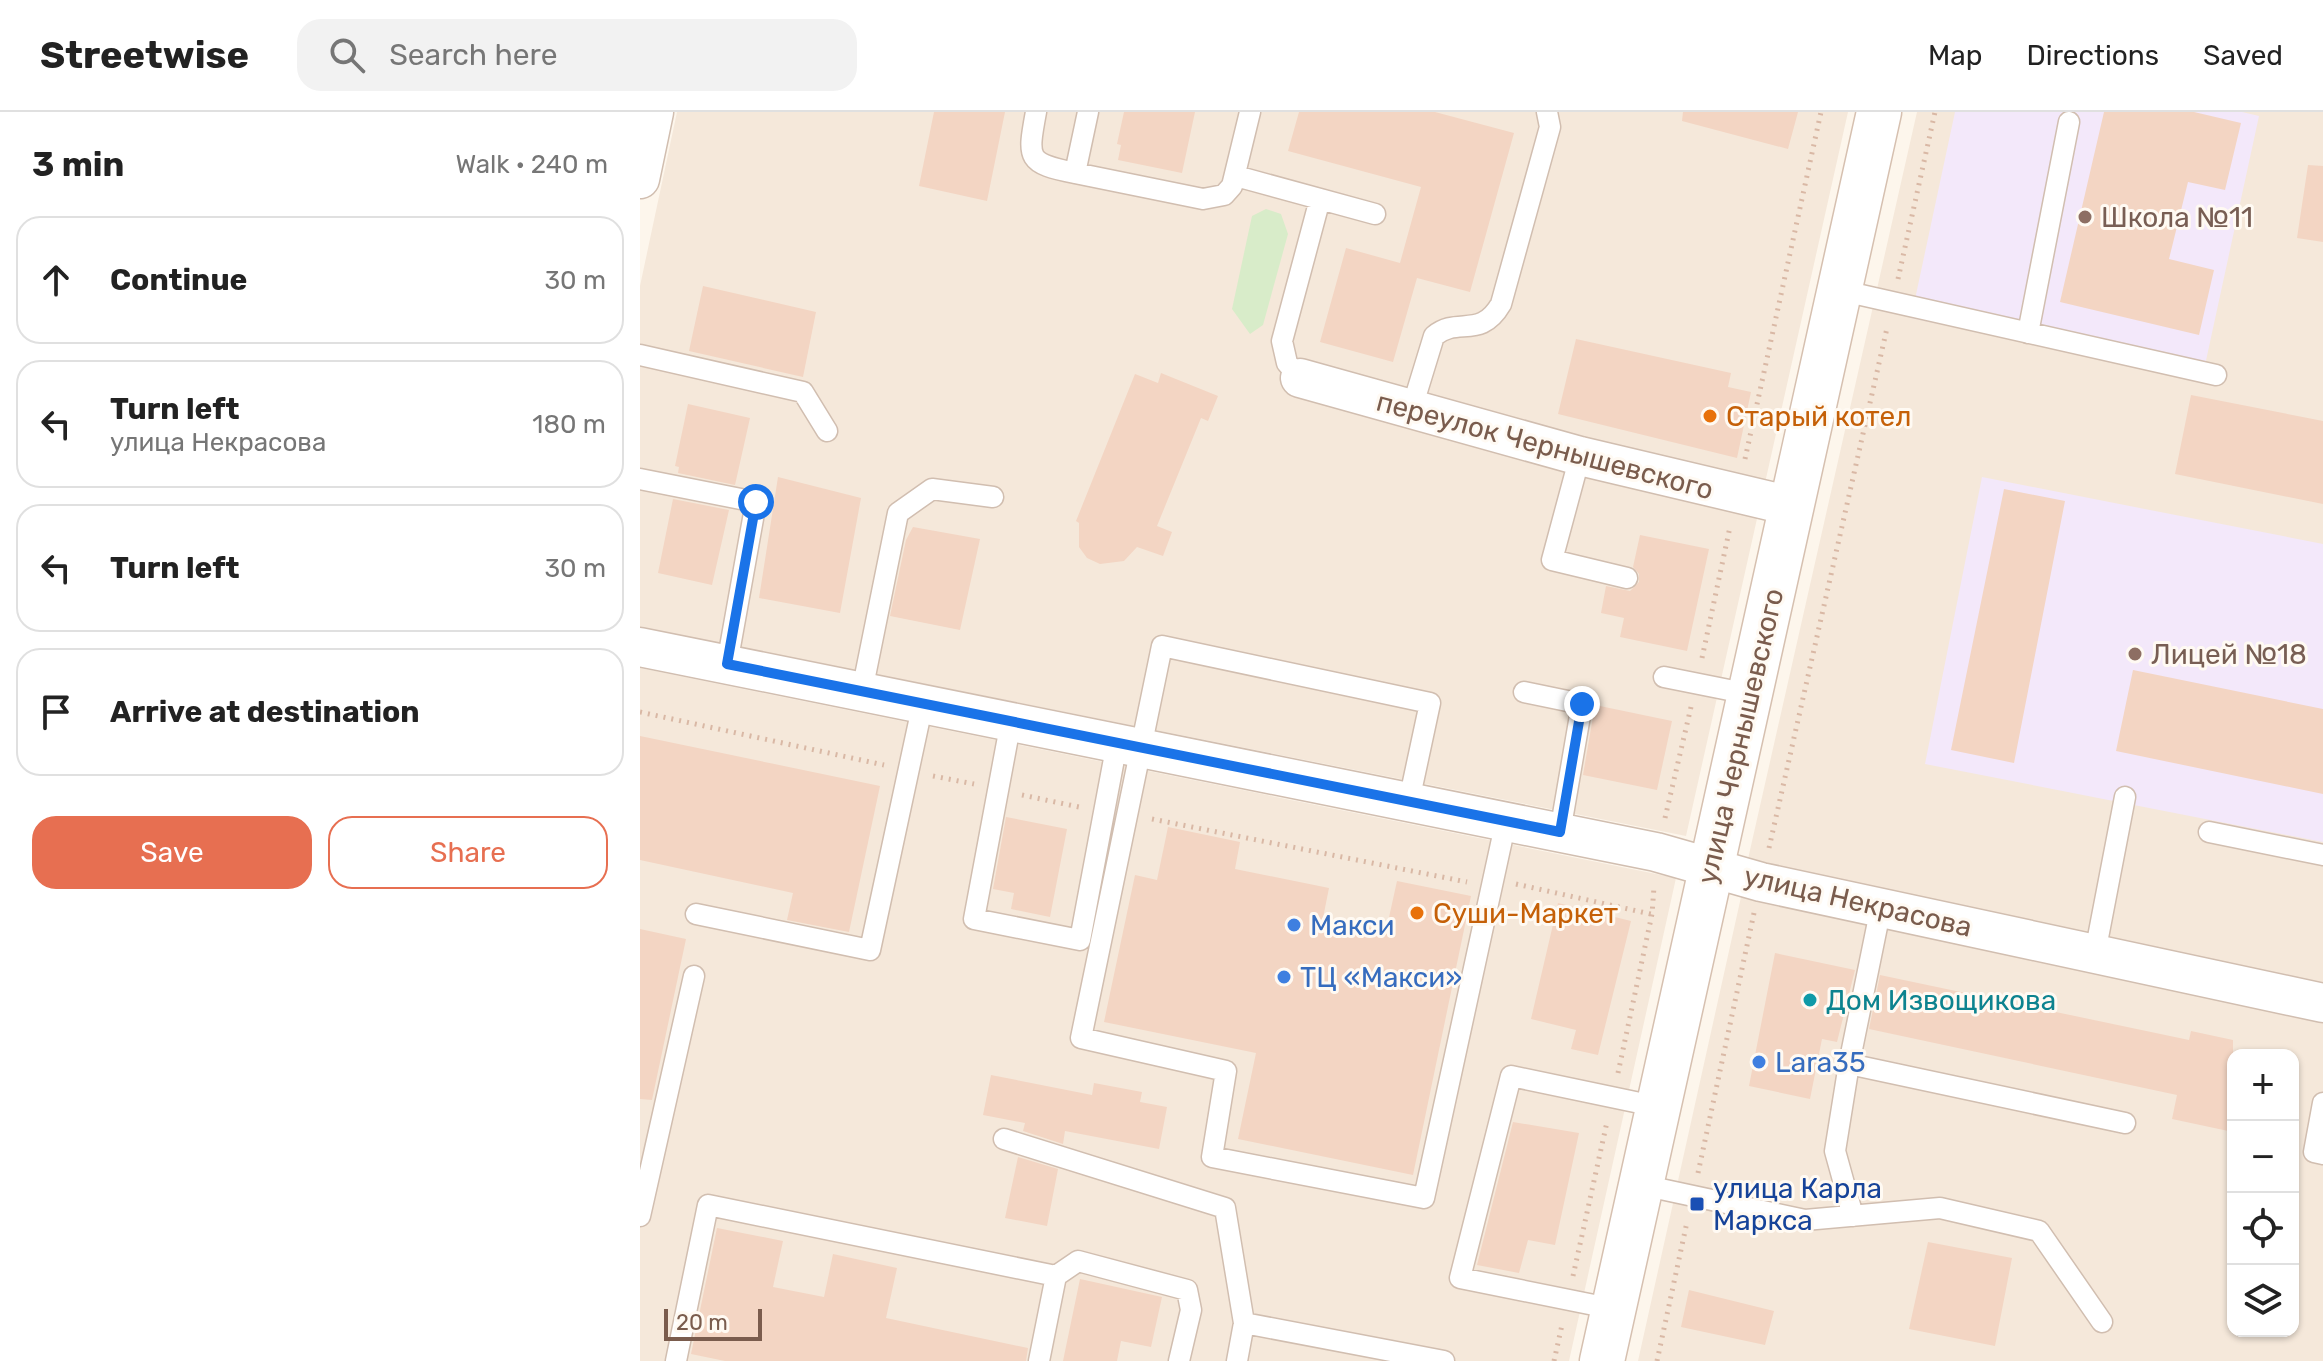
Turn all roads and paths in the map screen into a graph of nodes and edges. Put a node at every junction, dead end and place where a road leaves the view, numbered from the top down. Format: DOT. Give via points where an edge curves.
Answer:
graph roads {
  1 [pos="654,112"];
  2 [pos="1036,112"];
  3 [pos="1088,112"];
  4 [pos="1250,112"];
  5 [pos="1547,112"];
  6 [pos="1821,112"];
  7 [pos="1879,112"];
  8 [pos="1935,112"];
  9 [pos="2069,122"];
  10 [pos="1075,173"];
  11 [pos="1236,176"];
  12 [pos="640,179"];
  13 [pos="1320,199"];
  14 [pos="1375,214"];
  15 [pos="1839,290"];
  16 [pos="1892,302"];
  17 [pos="2028,333"];
  18 [pos="640,355"];
  19 [pos="2216,375"];
  20 [pos="1300,378"];
  21 [pos="1411,411"];
  22 [pos="827,431"];
  23 [pos="1580,456"];
  24 [pos="640,479"];
  25 [pos="1737,495"];
  26 [pos="993,497"];
  27 [pos="1791,506"];
  28 [pos="1627,578"];
  29 [pos="640,647"];
  30 [pos="727,664"];
  31 [pos="1664,677"];
  32 [pos="1696,684"];
  33 [pos="862,691"];
  34 [pos="1524,692"];
  35 [pos="1749,694"];
  36 [pos="923,703"];
  37 [pos="640,712"];
  38 [pos="1011,721"];
  39 [pos="1129,745"];
  40 [pos="909,771"];
  41 [pos="998,790"];
  42 [pos="2125,797"];
  43 [pos="1409,801"];
  44 [pos="1104,813"];
  45 [pos="1126,818"];
  46 [pos="1506,821"];
  47 [pos="1560,832"];
  48 [pos="2209,832"];
  49 [pos="1656,852"];
  50 [pos="2323,855"];
  51 [pos="1710,866"];
  52 [pos="1493,879"];
  53 [pos="1761,882"];
  54 [pos="1881,907"];
  55 [pos="696,914"];
  56 [pos="1652,914"];
  57 [pos="1698,926"];
  58 [pos="1749,936"];
  59 [pos="2095,953"];
  60 [pos="694,976"];
  61 [pos="2322,1000"];
  62 [pos="1849,1064"];
  63 [pos="1612,1097"];
  64 [pos="2323,1103"];
  65 [pos="1659,1107"];
  66 [pos="2125,1123"];
  67 [pos="1004,1139"];
  68 [pos="647,1151"];
  69 [pos="2323,1154"];
  70 [pos="1642,1185"];
  71 [pos="1693,1196"];
  72 [pos="640,1216"];
  73 [pos="1853,1216"];
  74 [pos="1056,1276"];
  75 [pos="1568,1300"];
  76 [pos="1614,1309"];
  77 [pos="2102,1322"];
  78 [pos="1244,1323"];
  79 [pos="676,1361"];
  80 [pos="1039,1361"];
  81 [pos="1179,1361"];
  82 [pos="1237,1361"];
  83 [pos="1444,1361"];
  84 [pos="1554,1361"];
  85 [pos="1602,1361"];
  86 [pos="1657,1361"];
  1 -- 12 [label="street"];
  2 -- 10 [label="lane" via="1033,159"];
  3 -- 10 [label="lane"];
  4 -- 11 [label="lane"];
  5 -- 21 [label="lane" via="1550,127 1501,304 1486,323 1442,329 1434,336"];
  6 -- 25 [label="path"];
  7 -- 15 [label="main road, улица Чернышевского"];
  8 -- 16 [label="path"];
  9 -- 17 [label="lane"];
  10 -- 11 [label="lane" via="1203,199 1224,195"];
  11 -- 13 [label="lane"];
  13 -- 14 [label="lane"];
  13 -- 20 [label="lane" via="1282,341 1287,363"];
  15 -- 16 [label="lane"];
  15 -- 27 [label="main road, улица Чернышевского"];
  16 -- 17 [label="lane"];
  16 -- 53 [label="path"];
  17 -- 19 [label="lane"];
  18 -- 22 [label="lane" via="803,392"];
  20 -- 21 [label="street, переулок Чернышевского"];
  21 -- 23 [label="street, переулок Чернышевского"];
  23 -- 25 [label="street, переулок Чернышевского"];
  23 -- 28 [label="lane" via="1552,560"];
  24 -- 30 [label="lane" via="756,502"];
  25 -- 27 [label="street, переулок Чернышевского"];
  25 -- 32 [label="path"];
  26 -- 33 [label="lane" via="932,489 898,513"];
  27 -- 35 [label="main road, улица Чернышевского"];
  29 -- 30 [label="street, улица Некрасова"];
  30 -- 33 [label="street, улица Некрасова"];
  31 -- 32 [label="lane"];
  32 -- 35 [label="lane"];
  32 -- 49 [label="path"];
  33 -- 36 [label="street, улица Некрасова"];
  34 -- 47 [label="lane" via="1582,704"];
  35 -- 51 [label="main road, улица Чернышевского"];
  36 -- 38 [label="street, улица Некрасова"];
  36 -- 40 [label="lane"];
  37 -- 40 [label="path"];
  38 -- 39 [label="street, улица Некрасова"];
  38 -- 41 [label="lane"];
  39 -- 43 [label="street, улица Некрасова"];
  39 -- 43 [label="lane" via="1162,646 1177,649 1430,703"];
  39 -- 44 [label="lane"];
  39 -- 45 [label="lane"];
  40 -- 41 [label="path"];
  40 -- 55 [label="lane" via="870,950"];
  41 -- 44 [label="path"];
  41 -- 44 [label="lane" via="974,919 1080,940"];
  42 -- 59 [label="lane"];
  43 -- 46 [label="street, улица Некрасова"];
  45 -- 52 [label="path" via="1169,820 1475,884"];
  45 -- 52 [label="lane" via="1081,1038 1226,1071 1212,1157 1424,1198"];
  46 -- 47 [label="street, улица Некрасова"];
  46 -- 52 [label="lane"];
  47 -- 49 [label="street, улица Некрасова"];
  48 -- 50 [label="lane"];
  49 -- 51 [label="street, улица Некрасова"];
  49 -- 56 [label="path"];
  51 -- 53 [label="street, улица Некрасова"];
  51 -- 57 [label="main road, улица Чернышевского"];
  52 -- 56 [label="path"];
  53 -- 54 [label="street, улица Некрасова"];
  53 -- 58 [label="path"];
  54 -- 59 [label="street, улица Некрасова"];
  54 -- 62 [label="lane"];
  56 -- 57 [label="path"];
  56 -- 63 [label="path"];
  57 -- 58 [label="path"];
  57 -- 65 [label="main road, улица Чернышевского"];
  58 -- 71 [label="path"];
  59 -- 61 [label="street, улица Некрасова"];
  60 -- 68 [label="lane"];
  62 -- 66 [label="lane"];
  62 -- 73 [label="lane" via="1835,1151"];
  63 -- 65 [label="lane"];
  63 -- 75 [label="path"];
  63 -- 75 [label="lane" via="1511,1076 1460,1278"];
  64 -- 69 [label="lane" via="2314,1152"];
  65 -- 70 [label="main road, улица Чернышевского"];
  67 -- 78 [label="lane" via="1225,1208"];
  68 -- 72 [label="lane"];
  70 -- 71 [label="lane"];
  70 -- 76 [label="main road, улица Чернышевского"];
  71 -- 73 [label="lane" via="1805,1220"];
  71 -- 86 [label="path"];
  73 -- 77 [label="lane" via="1940,1208 2039,1231"];
  74 -- 79 [label="lane" via="708,1205"];
  74 -- 80 [label="lane"];
  74 -- 81 [label="lane" via="1078,1261 1187,1290 1191,1310"];
  75 -- 76 [label="lane"];
  75 -- 84 [label="path"];
  76 -- 85 [label="main road, улица Чернышевского"];
  78 -- 82 [label="lane"];
  78 -- 83 [label="lane"];
}
